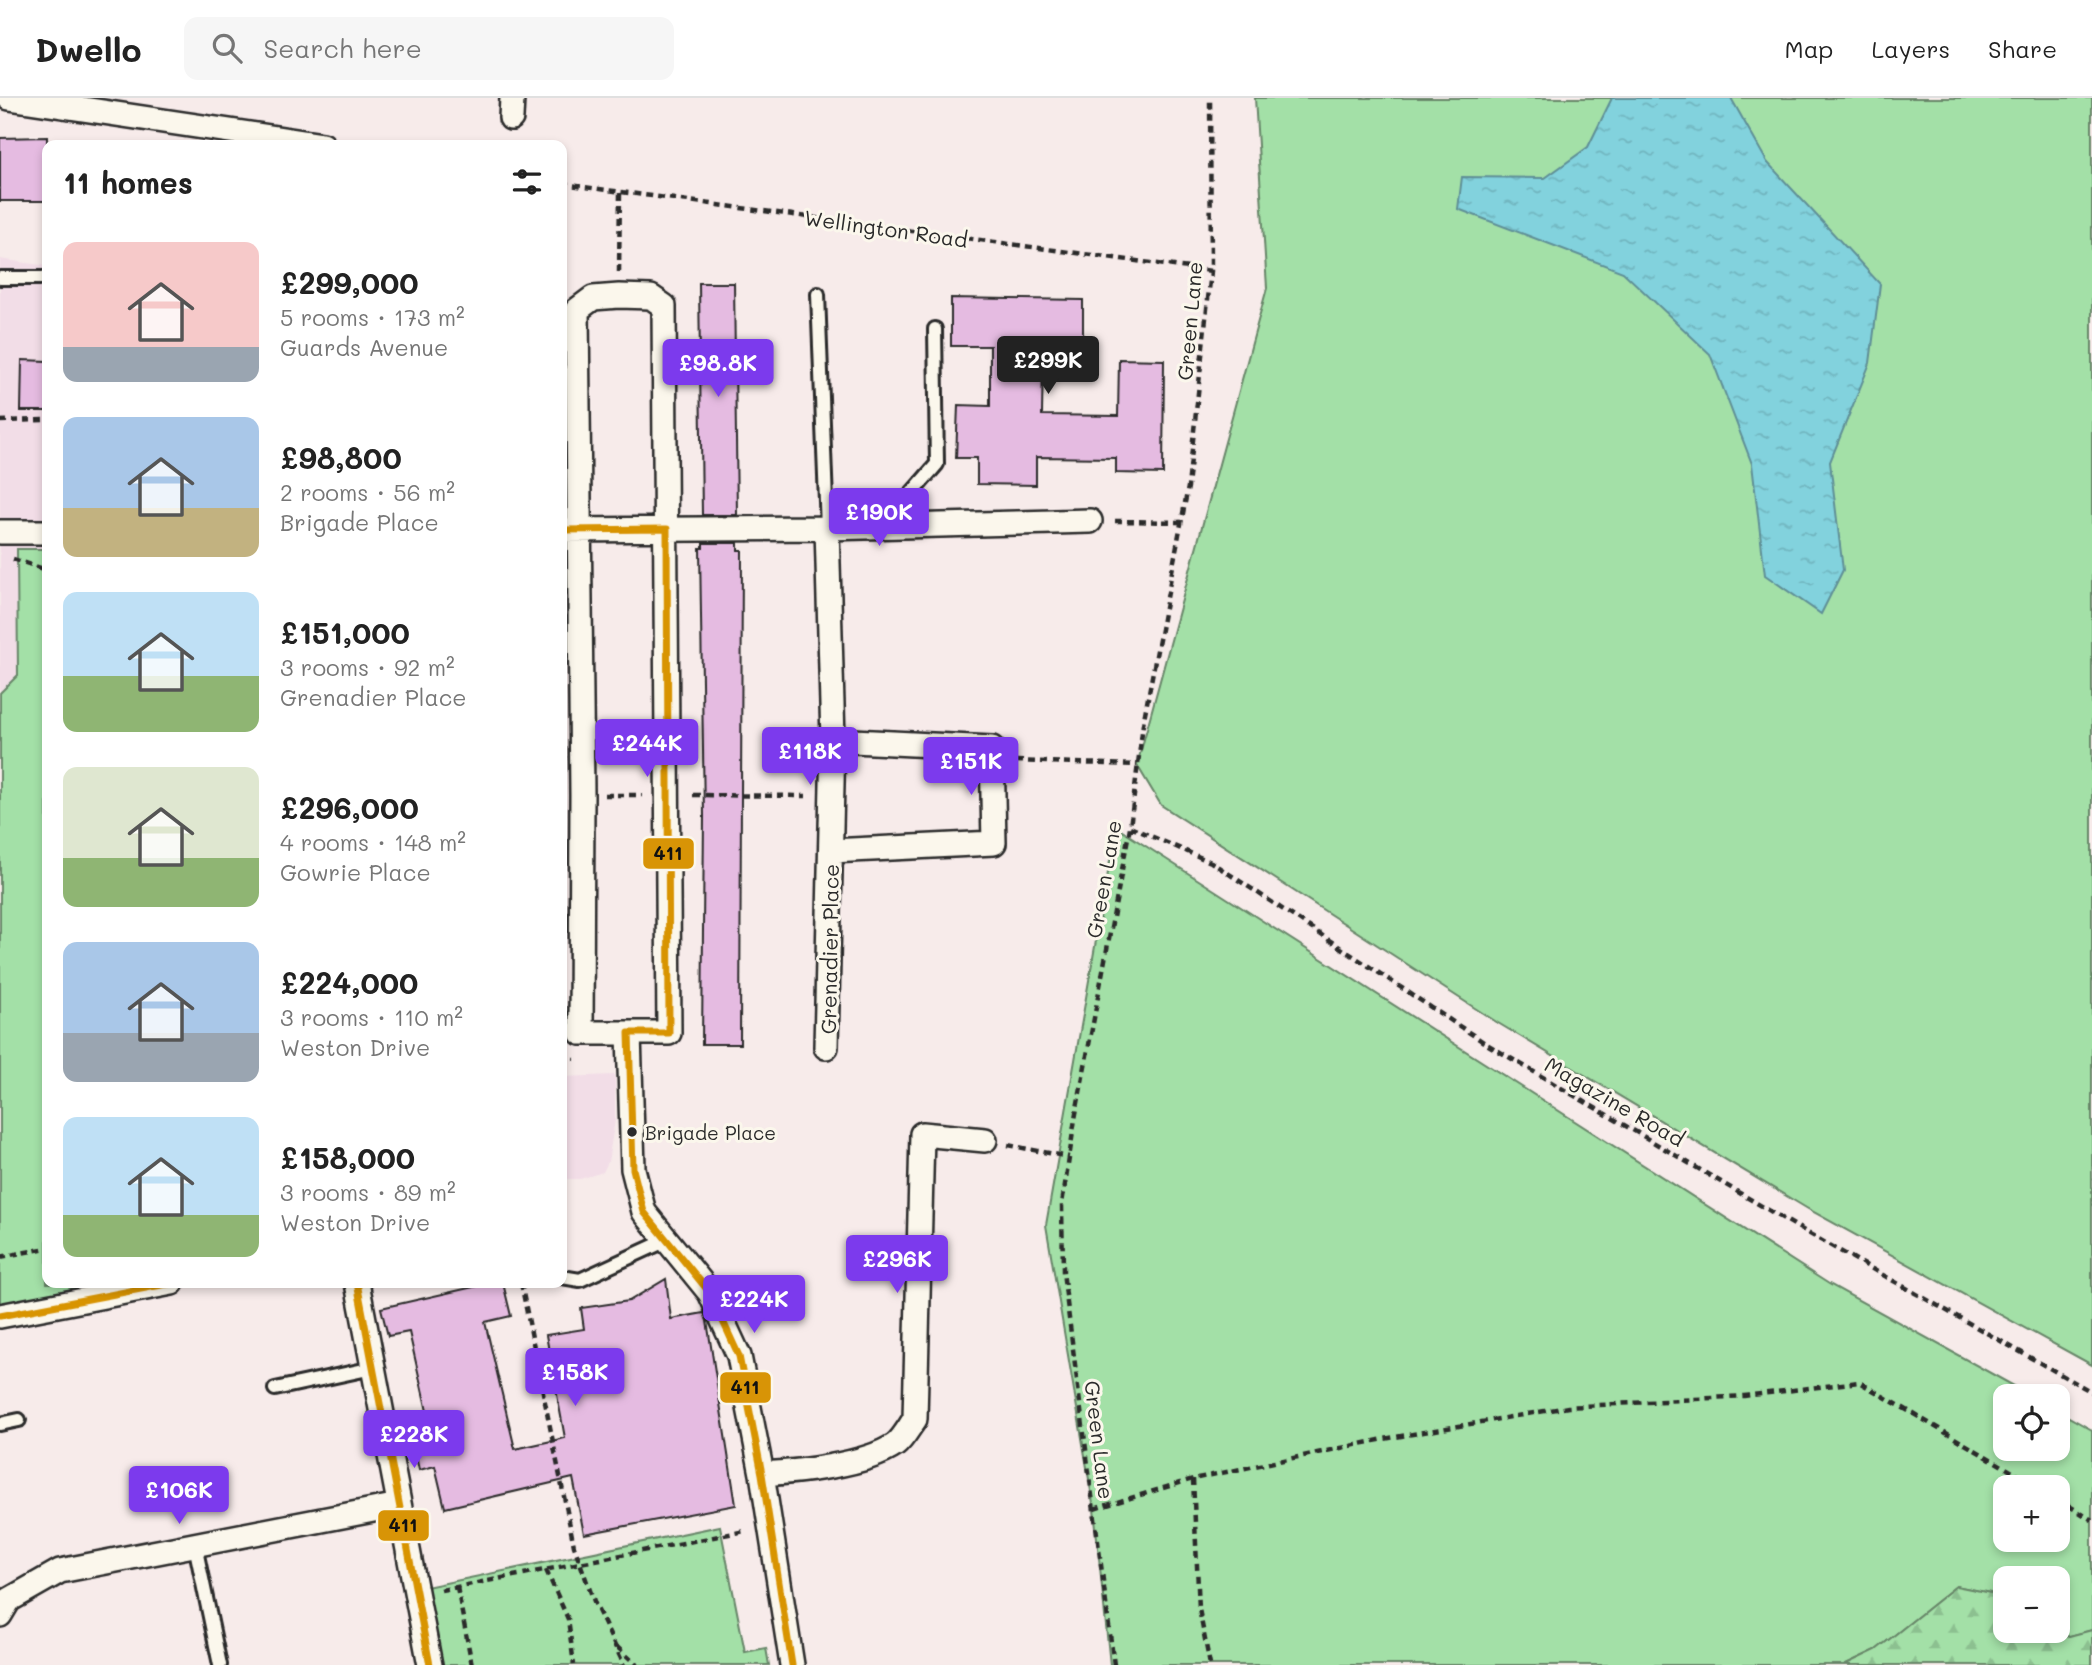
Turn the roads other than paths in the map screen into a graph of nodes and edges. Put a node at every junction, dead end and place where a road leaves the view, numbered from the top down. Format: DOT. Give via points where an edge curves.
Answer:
graph roads {
  1 [pos="9,98"];
  2 [pos="290,140"];
  3 [pos="0,278"];
  4 [pos="42,278"];
  5 [pos="818,294"];
  6 [pos="935,329"];
  7 [pos="1090,521"];
  8 [pos="883,526"];
  9 [pos="827,528"];
  10 [pos="667,529"];
  11 [pos="571,530"];
  12 [pos="0,532"];
  13 [pos="42,532"];
  14 [pos="833,740"];
  15 [pos="831,851"];
  16 [pos="629,1034"];
  17 [pos="826,1046"];
  18 [pos="985,1140"];
  19 [pos="667,1240"];
  20 [pos="567,1278"];
  21 [pos="146,1288"];
  22 [pos="357,1288"];
  23 [pos="0,1316"];
  24 [pos="373,1368"];
  25 [pos="275,1389"];
  26 [pos="19,1420"];
  27 [pos="0,1424"];
  28 [pos="762,1474"];
  29 [pos="399,1505"];
  30 [pos="195,1545"];
  31 [pos="0,1615"];
  32 [pos="220,1665"];
  33 [pos="430,1665"];
  34 [pos="792,1665"];
  1 -- 2 [label="street"];
  3 -- 4 [label="lane"];
  5 -- 9 [label="lane"];
  6 -- 8 [label="lane" via="937,464"];
  7 -- 8 [label="street"];
  8 -- 9 [label="street"];
  9 -- 10 [label="street"];
  9 -- 14 [label="street, Grenadier Place"];
  10 -- 11 [label="street"];
  10 -- 11 [label="street" via="664,306 651,297 619,296 593,298 577,310"];
  10 -- 16 [label="street" via="669,1033"];
  11 -- 16 [label="street" via="582,795 581,1033"];
  12 -- 13 [label="street"];
  14 -- 15 [label="street, Grenadier Place"];
  14 -- 15 [label="street, Grenadier Place" via="992,748 994,843"];
  15 -- 17 [label="street, Grenadier Place"];
  16 -- 19 [label="street" via="633,1169 644,1212"];
  18 -- 28 [label="street" via="922,1134 915,1419 897,1444 872,1458"];
  19 -- 20 [label="lane" via="580,1280"];
  19 -- 28 [label="street" via="710,1293 746,1355"];
  21 -- 23 [label="street"];
  22 -- 24 [label="street"];
  24 -- 25 [label="lane"];
  24 -- 29 [label="street"];
  26 -- 27 [label="lane"];
  28 -- 34 [label="street"];
  29 -- 30 [label="street"];
  29 -- 33 [label="street"];
  30 -- 31 [label="street" via="60,1571 9,1600"];
  30 -- 32 [label="lane"];
}
